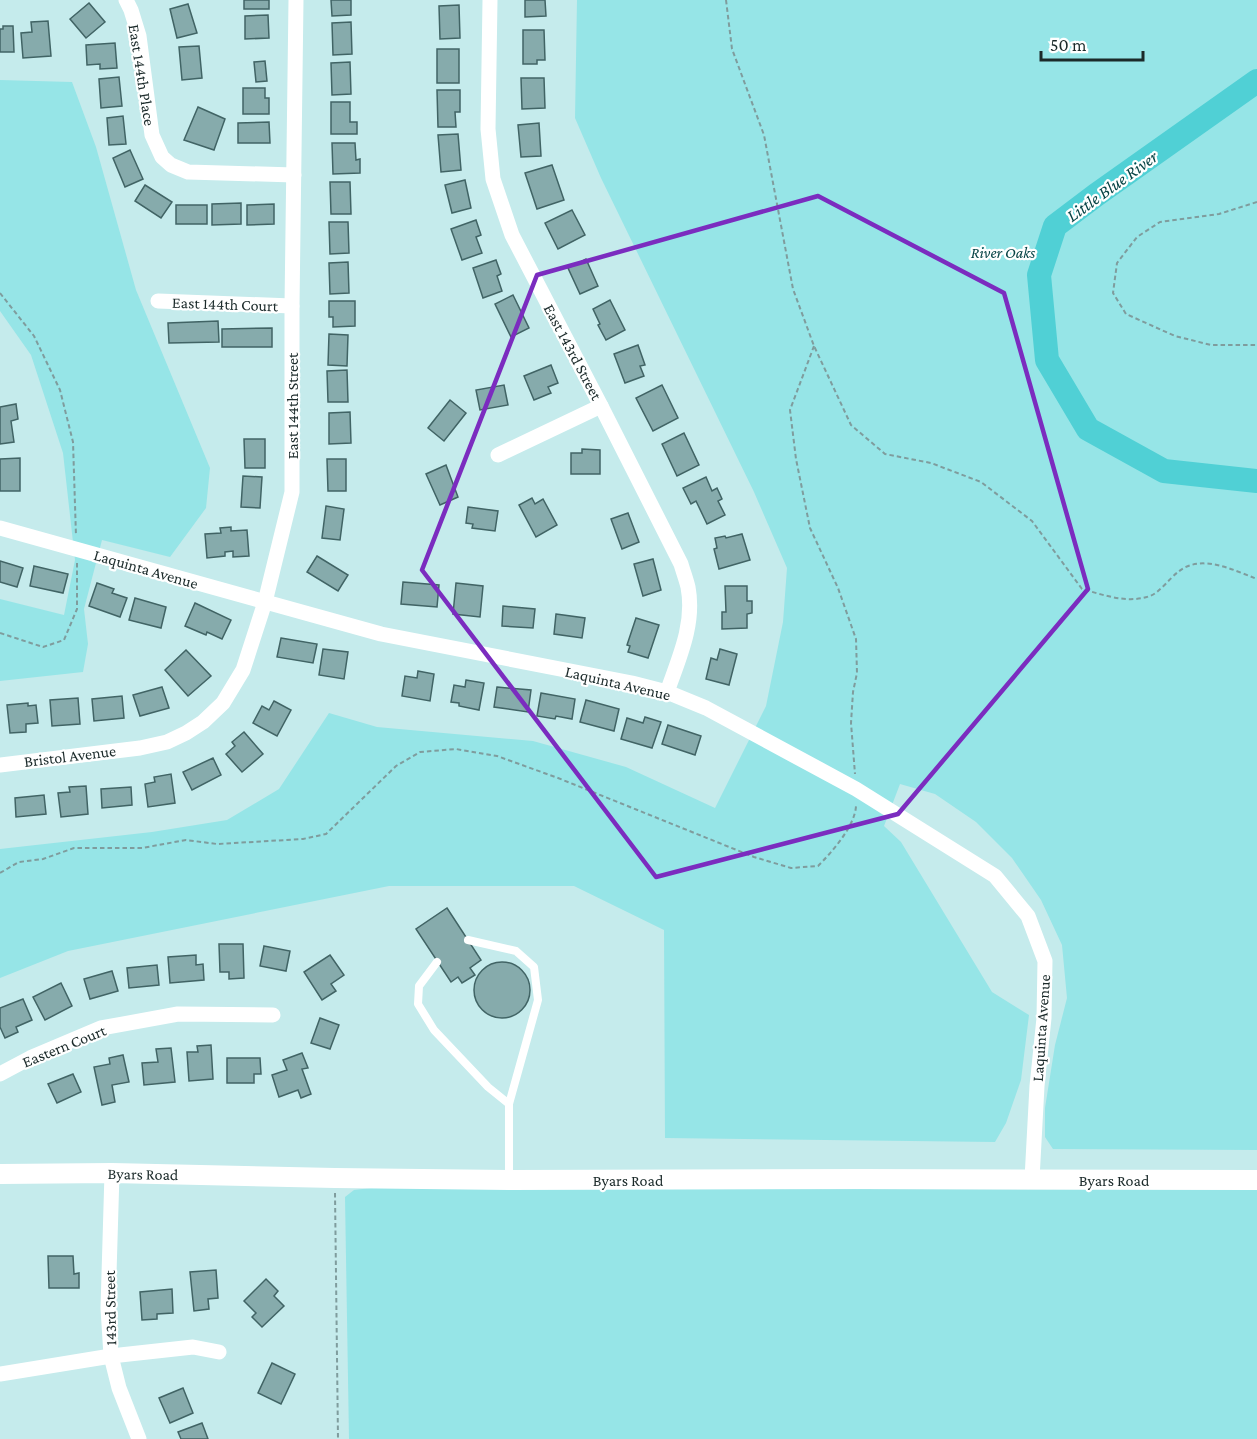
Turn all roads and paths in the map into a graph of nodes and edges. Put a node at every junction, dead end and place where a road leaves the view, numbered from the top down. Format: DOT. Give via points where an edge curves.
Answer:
graph roads {
  1 [pos="126,0"];
  2 [pos="296,0"];
  3 [pos="490,0"];
  4 [pos="726,0"];
  5 [pos="294,175"];
  6 [pos="1257,202"];
  7 [pos="0,293"];
  8 [pos="158,301"];
  9 [pos="292,306"];
  10 [pos="1257,345"];
  11 [pos="814,346"];
  12 [pos="601,406"];
  13 [pos="498,455"];
  14 [pos="0,528"];
  15 [pos="77,550"];
  16 [pos="1257,579"];
  17 [pos="264,602"];
  18 [pos="0,633"];
  19 [pos="667,692"];
  20 [pos="140,748"];
  21 [pos="0,765"];
  22 [pos="856,789"];
  23 [pos="0,873"];
  24 [pos="468,940"];
  25 [pos="437,962"];
  26 [pos="273,1016"];
  27 [pos="0,1074"];
  28 [pos="509,1104"];
  29 [pos="112,1173"];
  30 [pos="0,1174"];
  31 [pos="335,1178"];
  32 [pos="1032,1179"];
  33 [pos="508,1180"];
  34 [pos="1257,1180"];
  35 [pos="219,1352"];
  36 [pos="111,1356"];
  37 [pos="0,1374"];
  38 [pos="139,1439"];
  39 [pos="338,1439"];
  1 -- 5 [label="street, East 144th Place" via="139,36 152,135 162,157 188,172"];
  2 -- 5 [label="street, East 144th Street"];
  3 -- 12 [label="street, East 143rd Street" via="488,129 493,179 512,236"];
  4 -- 11 [label="path" via="732,49 764,135 793,289"];
  5 -- 9 [label="street, East 144th Street"];
  6 -- 10 [label="path" via="1219,214 1160,222 1137,237 1117,263 1113,293 1126,314 1175,336 1211,345"];
  7 -- 15 [label="path" via="34,336 60,390 73,442"];
  8 -- 9 [label="street, East 144th Court"];
  9 -- 17 [label="street, East 144th Street" via="292,492"];
  11 -- 16 [label="path" via="851,425 885,454 931,463 981,482 1032,521 1082,589 1126,600 1152,596 1180,570 1200,563 1225,566"];
  11 -- 22 [label="path" via="790,410 810,528 856,639 857,673 851,723"];
  12 -- 13 [label="street"];
  12 -- 19 [label="street, East 143rd Street" via="681,564 688,586 688,632"];
  14 -- 15 [label="street, Laquinta Avenue"];
  15 -- 17 [label="street, Laquinta Avenue"];
  15 -- 18 [label="path" via="77,609 64,640 43,647"];
  17 -- 19 [label="street, Laquinta Avenue" via="381,634"];
  17 -- 20 [label="street, East 144th Street" via="243,670 223,703 186,733"];
  19 -- 22 [label="street, Laquinta Avenue" via="706,708"];
  20 -- 21 [label="street, Bristol Avenue"];
  22 -- 23 [label="path" via="855,815 836,847 818,866 791,868 497,756 456,749 420,752 396,766 326,834 217,844 186,840 142,848 74,848 20,862"];
  22 -- 32 [label="street, Laquinta Avenue" via="995,876 1028,916 1045,961"];
  24 -- 28 [label="lane" via="516,951 534,967 538,1000"];
  25 -- 28 [label="lane" via="419,986 418,1004 434,1030"];
  26 -- 27 [label="street, Eastern Court" via="178,1014 101,1028"];
  28 -- 33 [label="lane"];
  29 -- 30 [label="street, Byars Road"];
  29 -- 31 [label="street, Byars Road"];
  29 -- 36 [label="street, 143rd Street" via="108,1308"];
  31 -- 33 [label="street, Byars Road"];
  31 -- 39 [label="path"];
  32 -- 33 [label="street, Byars Road"];
  32 -- 34 [label="street, Byars Road"];
  35 -- 36 [label="street" via="193,1347"];
  36 -- 37 [label="street"];
  36 -- 38 [label="street, 143rd Street"];
}
